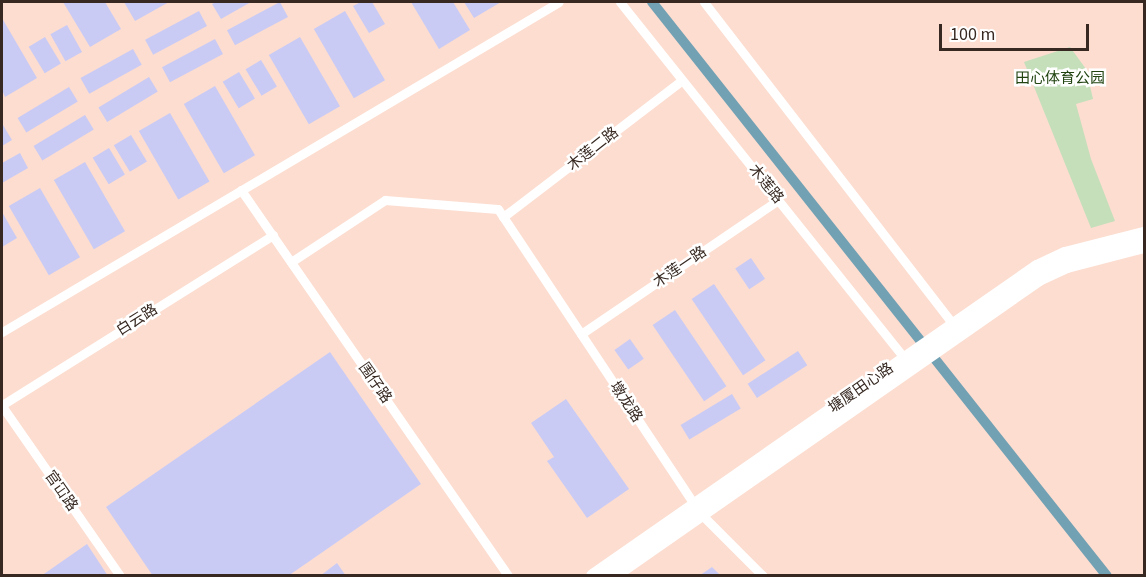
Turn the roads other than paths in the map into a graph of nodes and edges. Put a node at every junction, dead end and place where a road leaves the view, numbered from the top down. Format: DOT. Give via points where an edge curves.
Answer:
graph roads {
  1 [pos="559,2"];
  2 [pos="620,2"];
  3 [pos="704,2"];
  4 [pos="682,80"];
  5 [pos="242,190"];
  6 [pos="778,200"];
  7 [pos="503,217"];
  8 [pos="1144,234"];
  9 [pos="273,235"];
  10 [pos="1144,246"];
  11 [pos="291,262"];
  12 [pos="957,329"];
  13 [pos="2,332"];
  14 [pos="581,334"];
  15 [pos="908,363"];
  16 [pos="2,405"];
  17 [pos="698,509"];
  18 [pos="120,576"];
  19 [pos="508,576"];
  20 [pos="593,576"];
  21 [pos="613,576"];
  22 [pos="763,576"];
  1 -- 5 [label="street"];
  2 -- 4 [label="street, 木莲路"];
  3 -- 12 [label="street"];
  4 -- 6 [label="street, 木莲路"];
  4 -- 7 [label="street, 木莲二路"];
  5 -- 9 [label="street, 围仔路"];
  5 -- 13 [label="street"];
  6 -- 14 [label="street, 木莲一路"];
  6 -- 15 [label="street, 木莲路"];
  7 -- 11 [label="street" via="498,209 385,200"];
  7 -- 14 [label="street, 墩龙路"];
  8 -- 12 [label="main road, 塘厦田心路" via="1050,260"];
  9 -- 11 [label="street, 围仔路"];
  9 -- 16 [label="street, 白云路"];
  10 -- 12 [label="main road, 塘厦田心路" via="1048,274"];
  11 -- 19 [label="street, 围仔路"];
  12 -- 15 [label="main road, 塘厦田心路"];
  14 -- 17 [label="street, 墩龙路"];
  15 -- 17 [label="main road, 塘厦田心路"];
  16 -- 18 [label="street, 官冚路"];
  17 -- 20 [label="main road, 塘厦田心路"];
  17 -- 21 [label="main road, 塘厦田心路"];
  17 -- 22 [label="street, 墩龙路"];
}
